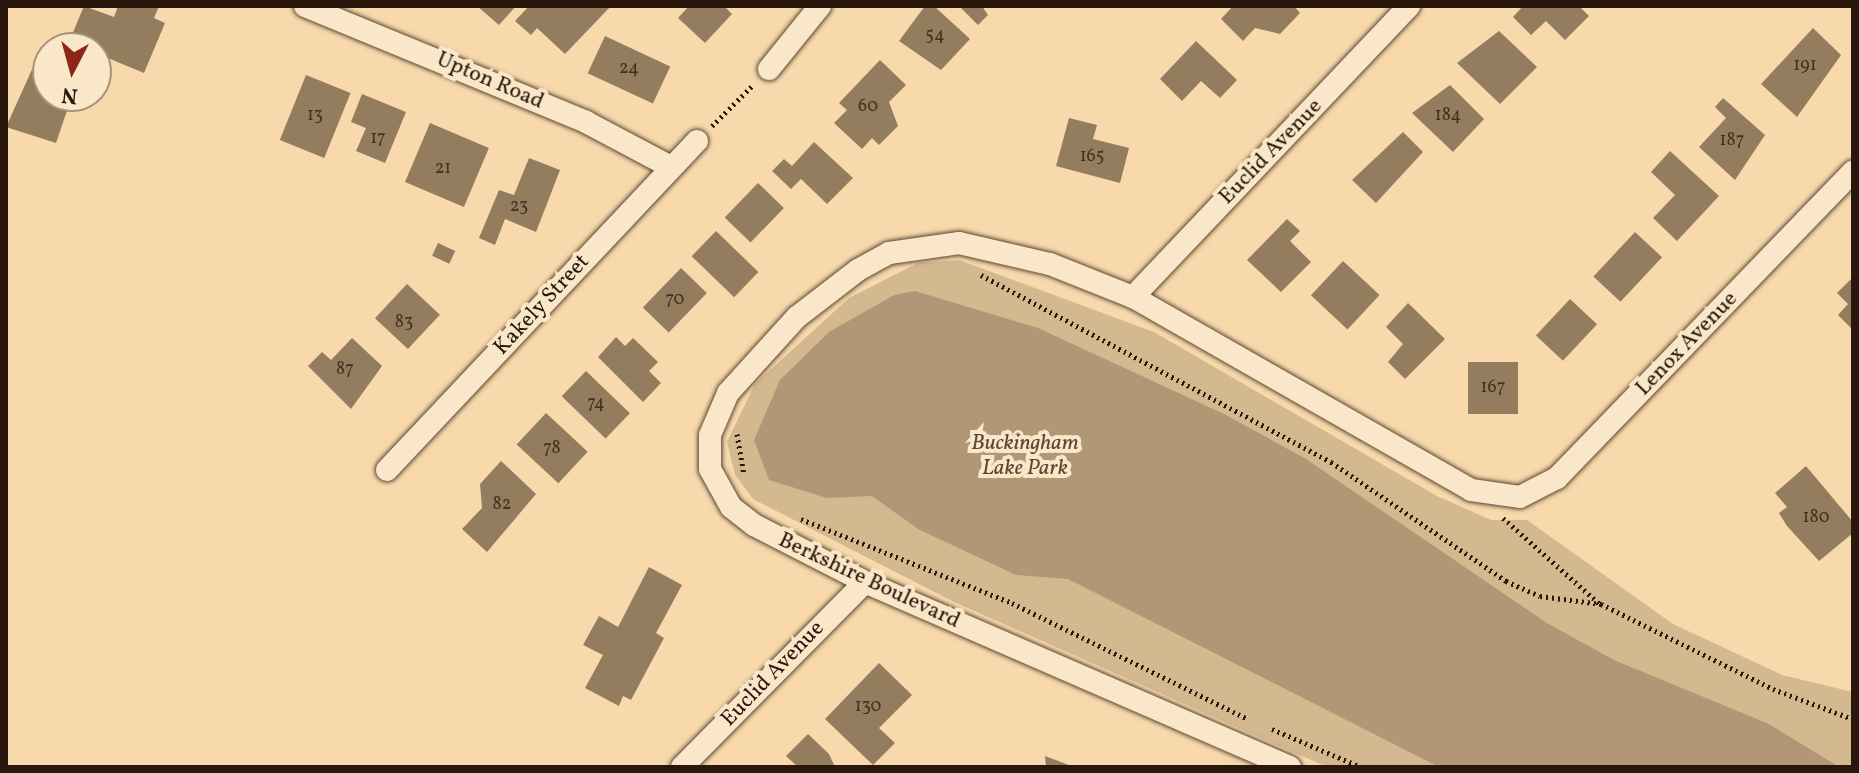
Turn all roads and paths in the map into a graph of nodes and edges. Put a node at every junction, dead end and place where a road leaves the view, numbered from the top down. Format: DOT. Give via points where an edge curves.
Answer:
graph roads {
  1 [pos="305,6"];
  2 [pos="820,6"];
  3 [pos="1409,6"];
  4 [pos="769,69"];
  5 [pos="697,141"];
  6 [pos="671,167"];
  7 [pos="1853,172"];
  8 [pos="972,272"];
  9 [pos="1133,297"];
  10 [pos="737,424"];
  11 [pos="387,470"];
  12 [pos="752,488"];
  13 [pos="1502,498"];
  14 [pos="791,514"];
  15 [pos="865,582"];
  16 [pos="1601,604"];
  17 [pos="1853,719"];
  18 [pos="1284,766"];
  19 [pos="682,767"];
  20 [pos="1361,767"];
  1 -- 6 [label="street, Upton Road" via="586,122"];
  2 -- 4 [label="street"];
  3 -- 9 [label="street, Euclid Avenue"];
  4 -- 5 [label="path"];
  5 -- 6 [label="street, Kakely Street"];
  6 -- 11 [label="street, Kakely Street"];
  7 -- 13 [label="street, Lenox Avenue" via="1557,478"];
  8 -- 16 [label="path" via="1331,462 1506,581 1540,596"];
  9 -- 13 [label="street, Berkshire Boulevard"];
  9 -- 15 [label="street, Berkshire Boulevard" via="1019,255 930,244 858,270 797,317 728,393 710,435 710,469 731,507 754,525"];
  10 -- 12 [label="path"];
  13 -- 16 [label="path" via="1509,527"];
  14 -- 20 [label="path" via="1012,603"];
  15 -- 18 [label="street, Berkshire Boulevard"];
  15 -- 19 [label="street, Euclid Avenue"];
  16 -- 17 [label="path" via="1825,713"];
}
